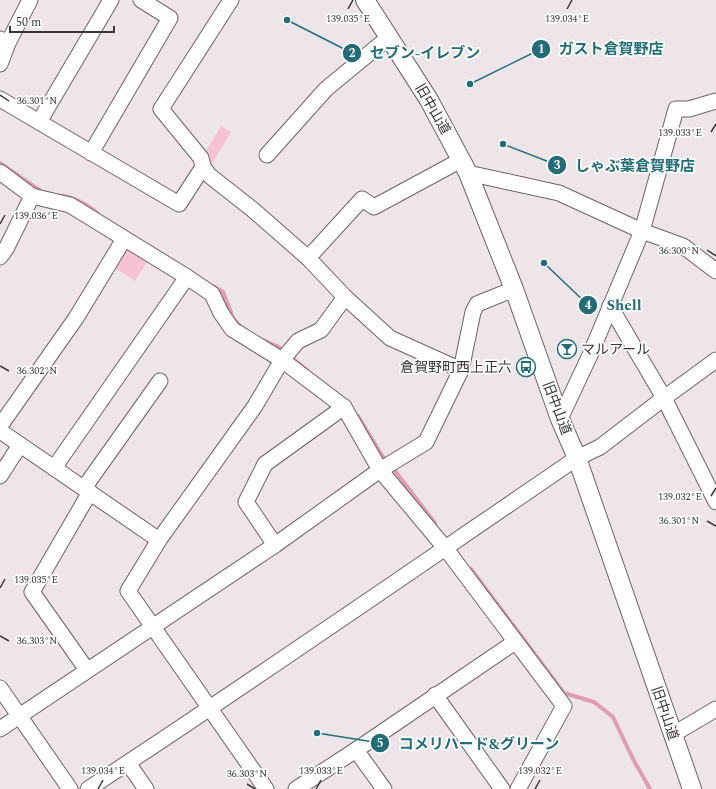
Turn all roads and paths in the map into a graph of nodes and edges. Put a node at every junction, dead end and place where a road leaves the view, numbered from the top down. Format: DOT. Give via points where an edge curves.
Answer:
graph roads {
  1 [pos="30,0"];
  2 [pos="111,0"];
  3 [pos="141,0"];
  4 [pos="230,0"];
  5 [pos="366,0"];
  6 [pos="389,37"];
  7 [pos="4,41"];
  8 [pos="0,64"];
  9 [pos="0,99"];
  10 [pos="716,101"];
  11 [pos="39,122"];
  12 [pos="91,153"];
  13 [pos="267,155"];
  14 [pos="203,167"];
  15 [pos="464,167"];
  16 [pos="0,172"];
  17 [pos="32,196"];
  18 [pos="642,231"];
  19 [pos="124,239"];
  20 [pos="0,257"];
  21 [pos="308,258"];
  22 [pos="716,271"];
  23 [pos="187,277"];
  24 [pos="514,289"];
  25 [pos="345,297"];
  26 [pos="610,306"];
  27 [pos="282,360"];
  28 [pos="716,360"];
  29 [pos="461,370"];
  30 [pos="160,381"];
  31 [pos="664,398"];
  32 [pos="344,407"];
  33 [pos="560,419"];
  34 [pos="0,426"];
  35 [pos="0,431"];
  36 [pos="20,445"];
  37 [pos="577,458"];
  38 [pos="54,468"];
  39 [pos="380,470"];
  40 [pos="0,476"];
  41 [pos="87,490"];
  42 [pos="716,502"];
  43 [pos="159,540"];
  44 [pos="275,545"];
  45 [pos="446,549"];
  46 [pos="152,626"];
  47 [pos="515,642"];
  48 [pos="87,670"];
  49 [pos="0,688"];
  50 [pos="435,696"];
  51 [pos="210,709"];
  52 [pos="716,709"];
  53 [pos="19,717"];
  54 [pos="0,729"];
  55 [pos="672,735"];
  56 [pos="356,750"];
  57 [pos="128,763"];
  58 [pos="70,789"];
  59 [pos="88,789"];
  60 [pos="146,789"];
  61 [pos="266,789"];
  62 [pos="296,789"];
  63 [pos="384,789"];
  64 [pos="502,789"];
  65 [pos="518,789"];
  66 [pos="692,789"];
  1 -- 7 [label="street"];
  2 -- 11 [label="street"];
  3 -- 12 [label="street" via="170,18"];
  4 -- 14 [label="street" via="161,109 201,158"];
  5 -- 6 [label="main road, 旧中山道"];
  6 -- 13 [label="street" via="326,89"];
  6 -- 15 [label="main road, 旧中山道" via="429,100"];
  7 -- 8 [label="street"];
  9 -- 11 [label="street"];
  10 -- 18 [label="street" via="689,109 676,109"];
  11 -- 12 [label="street"];
  12 -- 14 [label="street" via="179,204"];
  14 -- 21 [label="street" via="210,176"];
  15 -- 18 [label="street" via="559,193"];
  15 -- 21 [label="street" via="374,207 362,199"];
  15 -- 24 [label="main road, 旧中山道"];
  16 -- 17 [label="street"];
  17 -- 19 [label="street" via="70,205"];
  17 -- 20 [label="street"];
  18 -- 22 [label="street" via="683,246"];
  18 -- 26 [label="street"];
  19 -- 23 [label="street"];
  19 -- 34 [label="street" via="76,318"];
  21 -- 25 [label="street"];
  23 -- 27 [label="street" via="212,294 232,329"];
  23 -- 38 [label="street"];
  24 -- 29 [label="street" via="477,304 473,312"];
  24 -- 33 [label="main road, 旧中山道"];
  25 -- 27 [label="street" via="321,330 298,341"];
  25 -- 29 [label="street" via="390,338"];
  26 -- 31 [label="street"];
  26 -- 33 [label="street"];
  27 -- 32 [label="street"];
  27 -- 43 [label="street" via="254,406"];
  28 -- 31 [label="street"];
  29 -- 39 [label="street" via="426,442"];
  30 -- 41 [label="street"];
  31 -- 37 [label="street" via="600,447"];
  31 -- 42 [label="street"];
  32 -- 39 [label="street"];
  32 -- 44 [label="street" via="265,464 246,502"];
  33 -- 37 [label="main road, 旧中山道"];
  35 -- 36 [label="street"];
  36 -- 38 [label="street"];
  36 -- 40 [label="street"];
  37 -- 45 [label="street"];
  37 -- 55 [label="main road, 旧中山道"];
  38 -- 41 [label="street"];
  39 -- 44 [label="street"];
  39 -- 45 [label="street"];
  41 -- 43 [label="street"];
  41 -- 48 [label="street" via="32,592"];
  43 -- 46 [label="street" via="128,591"];
  44 -- 46 [label="street"];
  45 -- 47 [label="street"];
  45 -- 51 [label="street"];
  46 -- 48 [label="street"];
  46 -- 51 [label="street"];
  47 -- 50 [label="street"];
  47 -- 65 [label="street" via="564,706"];
  48 -- 53 [label="street"];
  49 -- 53 [label="street"];
  50 -- 56 [label="street"];
  50 -- 64 [label="street"];
  51 -- 57 [label="street"];
  51 -- 61 [label="street"];
  52 -- 55 [label="street"];
  53 -- 54 [label="street"];
  53 -- 58 [label="street"];
  55 -- 66 [label="main road, 旧中山道"];
  56 -- 62 [label="street"];
  56 -- 63 [label="street"];
  57 -- 59 [label="street"];
  57 -- 60 [label="street"];
}
